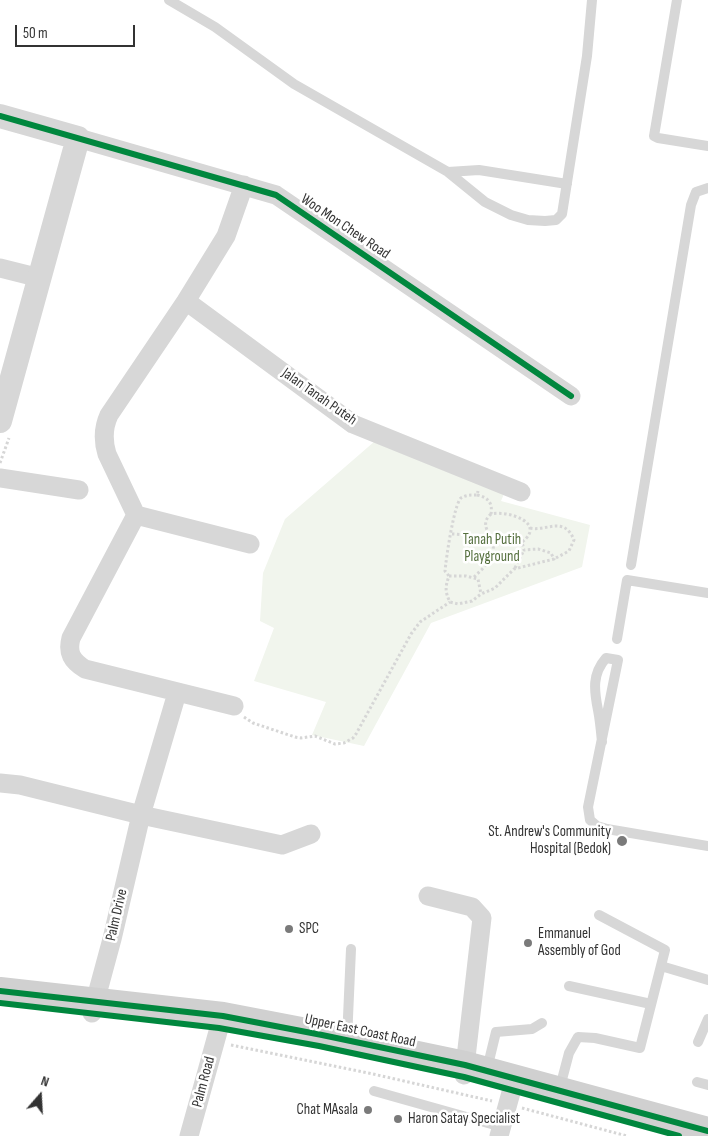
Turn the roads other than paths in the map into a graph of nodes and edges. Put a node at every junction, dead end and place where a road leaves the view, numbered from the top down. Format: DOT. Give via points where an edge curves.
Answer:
graph roads {
  1 [pos="169,0"];
  2 [pos="592,0"];
  3 [pos="677,0"];
  4 [pos="0,116"];
  5 [pos="78,138"];
  6 [pos="708,146"];
  7 [pos="448,172"];
  8 [pos="567,184"];
  9 [pos="244,186"];
  10 [pos="708,188"];
  11 [pos="0,268"];
  12 [pos="40,278"];
  13 [pos="186,301"];
  14 [pos="571,396"];
  15 [pos="2,411"];
  16 [pos="0,478"];
  17 [pos="79,490"];
  18 [pos="521,492"];
  19 [pos="136,515"];
  20 [pos="250,544"];
  21 [pos="631,565"];
  22 [pos="708,592"];
  23 [pos="617,639"];
  24 [pos="177,693"];
  25 [pos="234,706"];
  26 [pos="602,742"];
  27 [pos="0,783"];
  28 [pos="141,816"];
  29 [pos="310,834"];
  30 [pos="708,846"];
  31 [pos="428,896"];
  32 [pos="599,915"];
  33 [pos="351,949"];
  34 [pos="661,966"];
  35 [pos="708,980"];
  36 [pos="569,986"];
  37 [pos="0,991"];
  38 [pos="0,1003"];
  39 [pos="651,1004"];
  40 [pos="93,1008"];
  41 [pos="708,1019"];
  42 [pos="542,1023"];
  43 [pos="225,1037"];
  44 [pos="347,1040"];
  45 [pos="698,1042"];
  46 [pos="472,1071"];
  47 [pos="697,1082"];
  48 [pos="708,1084"];
  49 [pos="374,1091"];
  50 [pos="512,1091"];
  51 [pos="557,1096"];
  52 [pos="637,1125"];
  53 [pos="708,1131"];
  54 [pos="500,1132"];
  55 [pos="189,1136"];
  56 [pos="679,1136"];
  1 -- 7 [label="lane" via="294,84"];
  2 -- 8 [label="lane"];
  3 -- 6 [label="lane" via="654,136"];
  4 -- 5 [label="street"];
  5 -- 9 [label="street, Woo Mon Chew Road"];
  5 -- 12 [label="street"];
  7 -- 8 [label="lane" via="479,170"];
  7 -- 8 [label="lane" via="485,202 528,220 556,220 562,214"];
  9 -- 13 [label="street" via="226,236"];
  9 -- 14 [label="street, Woo Mon Chew Road" via="276,195"];
  10 -- 21 [label="lane" via="696,192 691,205"];
  11 -- 12 [label="street"];
  12 -- 15 [label="street"];
  13 -- 18 [label="street, Jalan Tanah Puteh" via="353,424"];
  13 -- 19 [label="street" via="106,422 104,444"];
  16 -- 17 [label="street"];
  19 -- 20 [label="street"];
  19 -- 24 [label="street" via="68,648 70,656 85,669"];
  22 -- 23 [label="lane" via="627,580"];
  24 -- 25 [label="street"];
  24 -- 28 [label="street, Palm Drive"];
  26 -- 26 [label="lane" via="595,698 599,666 606,658 618,660"];
  26 -- 30 [label="lane" via="588,807 590,820 607,829"];
  27 -- 28 [label="street" via="20,785"];
  28 -- 29 [label="street" via="282,846"];
  28 -- 40 [label="street, Palm Drive"];
  31 -- 46 [label="street" via="472,907 482,918"];
  32 -- 34 [label="lane" via="665,950"];
  33 -- 44 [label="lane"];
  34 -- 35 [label="lane"];
  34 -- 39 [label="lane"];
  36 -- 39 [label="lane"];
  37 -- 40 [label="main road, Upper East Coast Road"];
  38 -- 40 [label="main road, Upper East Coast Road"];
  39 -- 51 [label="lane" via="640,1048 578,1037 569,1053"];
  40 -- 43 [label="main road, Upper East Coast Road"];
  40 -- 44 [label="main road, Upper East Coast Road" via="223,1016"];
  41 -- 45 [label="lane"];
  42 -- 46 [label="lane" via="532,1029 496,1032"];
  43 -- 46 [label="main road, Upper East Coast Road" via="319,1046"];
  43 -- 55 [label="street, Palm Road"];
  44 -- 46 [label="main road, Upper East Coast Road"];
  46 -- 50 [label="main road, Upper East Coast Road"];
  47 -- 48 [label="lane"];
  49 -- 54 [label="lane"];
  50 -- 51 [label="main road, Upper East Coast Road"];
  50 -- 54 [label="street"];
  51 -- 52 [label="main road, Upper East Coast Road"];
  52 -- 53 [label="main road, Upper East Coast Road"];
  52 -- 56 [label="main road, Upper East Coast Road"];
}
